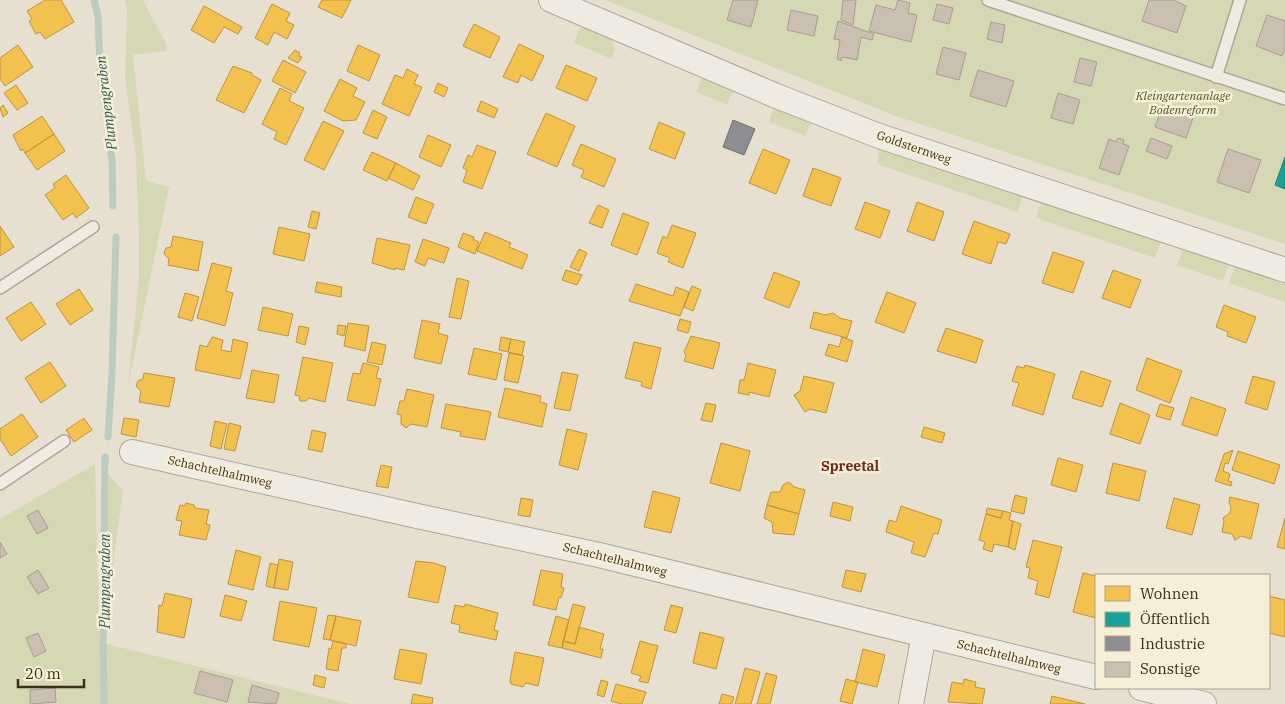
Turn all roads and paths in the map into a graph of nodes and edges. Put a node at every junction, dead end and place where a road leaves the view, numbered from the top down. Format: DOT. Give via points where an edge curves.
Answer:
graph roads {
  1 [pos="551,0"];
  2 [pos="988,0"];
  3 [pos="1240,0"];
  4 [pos="1216,77"];
  5 [pos="1285,99"];
  6 [pos="93,227"];
  7 [pos="1285,270"];
  8 [pos="0,288"];
  9 [pos="64,441"];
  10 [pos="132,452"];
  11 [pos="0,484"];
  12 [pos="924,635"];
  13 [pos="1095,677"];
  14 [pos="1145,689"];
  15 [pos="911,704"];
  16 [pos="1204,704"];
  1 -- 7 [label="street, Goldsternweg" via="879,136"];
  2 -- 4 [label="lane"];
  3 -- 4 [label="lane"];
  4 -- 5 [label="lane"];
  6 -- 8 [label="lane"];
  9 -- 11 [label="lane"];
  10 -- 12 [label="street, Schachtelhalmweg" via="591,552"];
  12 -- 13 [label="street, Schachtelhalmweg"];
  12 -- 15 [label="street"];
  14 -- 16 [label="street"];
}
